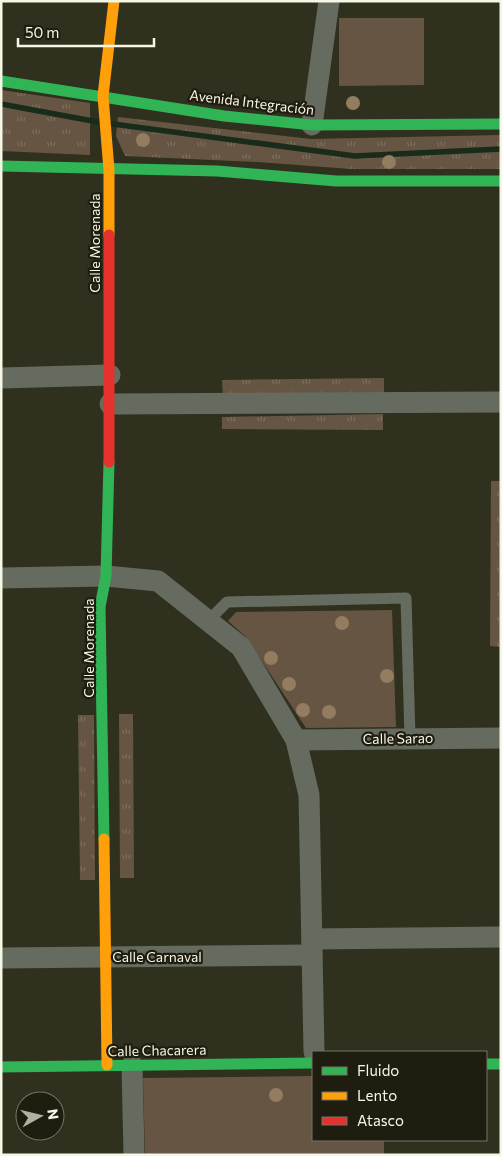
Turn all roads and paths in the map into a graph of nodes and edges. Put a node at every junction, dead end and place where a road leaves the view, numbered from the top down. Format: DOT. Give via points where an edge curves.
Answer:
graph roads {
  1 [pos="114,1"];
  2 [pos="329,1"];
  3 [pos="1,81"];
  4 [pos="103,96"];
  5 [pos="501,124"];
  6 [pos="312,125"];
  7 [pos="1,166"];
  8 [pos="109,170"];
  9 [pos="501,181"];
  10 [pos="110,375"];
  11 [pos="1,378"];
  12 [pos="501,402"];
  13 [pos="110,404"];
  14 [pos="106,576"];
  15 [pos="1,578"];
  16 [pos="208,621"];
  17 [pos="410,738"];
  18 [pos="501,738"];
  19 [pos="296,740"];
  20 [pos="501,937"];
  21 [pos="312,947"];
  22 [pos="106,957"];
  23 [pos="1,958"];
  24 [pos="314,1051"];
  25 [pos="312,1063"];
  26 [pos="487,1064"];
  27 [pos="501,1064"];
  28 [pos="132,1065"];
  29 [pos="107,1066"];
  30 [pos="1,1067"];
  31 [pos="134,1155"];
  1 -- 4 [label="street, Calle Morenada"];
  2 -- 6 [label="street"];
  3 -- 4 [label="street, Avenida Integración"];
  4 -- 6 [label="street, Avenida Integración" via="224,116"];
  4 -- 8 [label="street, Calle Morenada"];
  5 -- 6 [label="street, Avenida Integración"];
  7 -- 8 [label="street"];
  8 -- 9 [label="street" via="217,171 336,181"];
  8 -- 10 [label="street, Calle Morenada"];
  10 -- 11 [label="street"];
  10 -- 13 [label="street, Calle Morenada"];
  12 -- 13 [label="street"];
  13 -- 14 [label="street, Calle Morenada"];
  14 -- 15 [label="street"];
  14 -- 16 [label="street" via="158,581"];
  14 -- 22 [label="street, Calle Morenada" via="100,607"];
  16 -- 17 [label="lane" via="227,602 406,598"];
  16 -- 19 [label="street" via="241,647"];
  17 -- 18 [label="street, Calle Sarao"];
  17 -- 19 [label="street, Calle Sarao"];
  19 -- 21 [label="street" via="309,794"];
  20 -- 21 [label="street, Calle Carnaval"];
  21 -- 22 [label="street, Calle Carnaval"];
  21 -- 24 [label="street"];
  22 -- 23 [label="street, Calle Carnaval"];
  22 -- 29 [label="street, Calle Morenada"];
  25 -- 28 [label="street, Calle Chacarera"];
  26 -- 27 [label="street"];
  28 -- 29 [label="street, Calle Chacarera"];
  28 -- 31 [label="street"];
  29 -- 30 [label="street, Calle Chacarera"];
}
